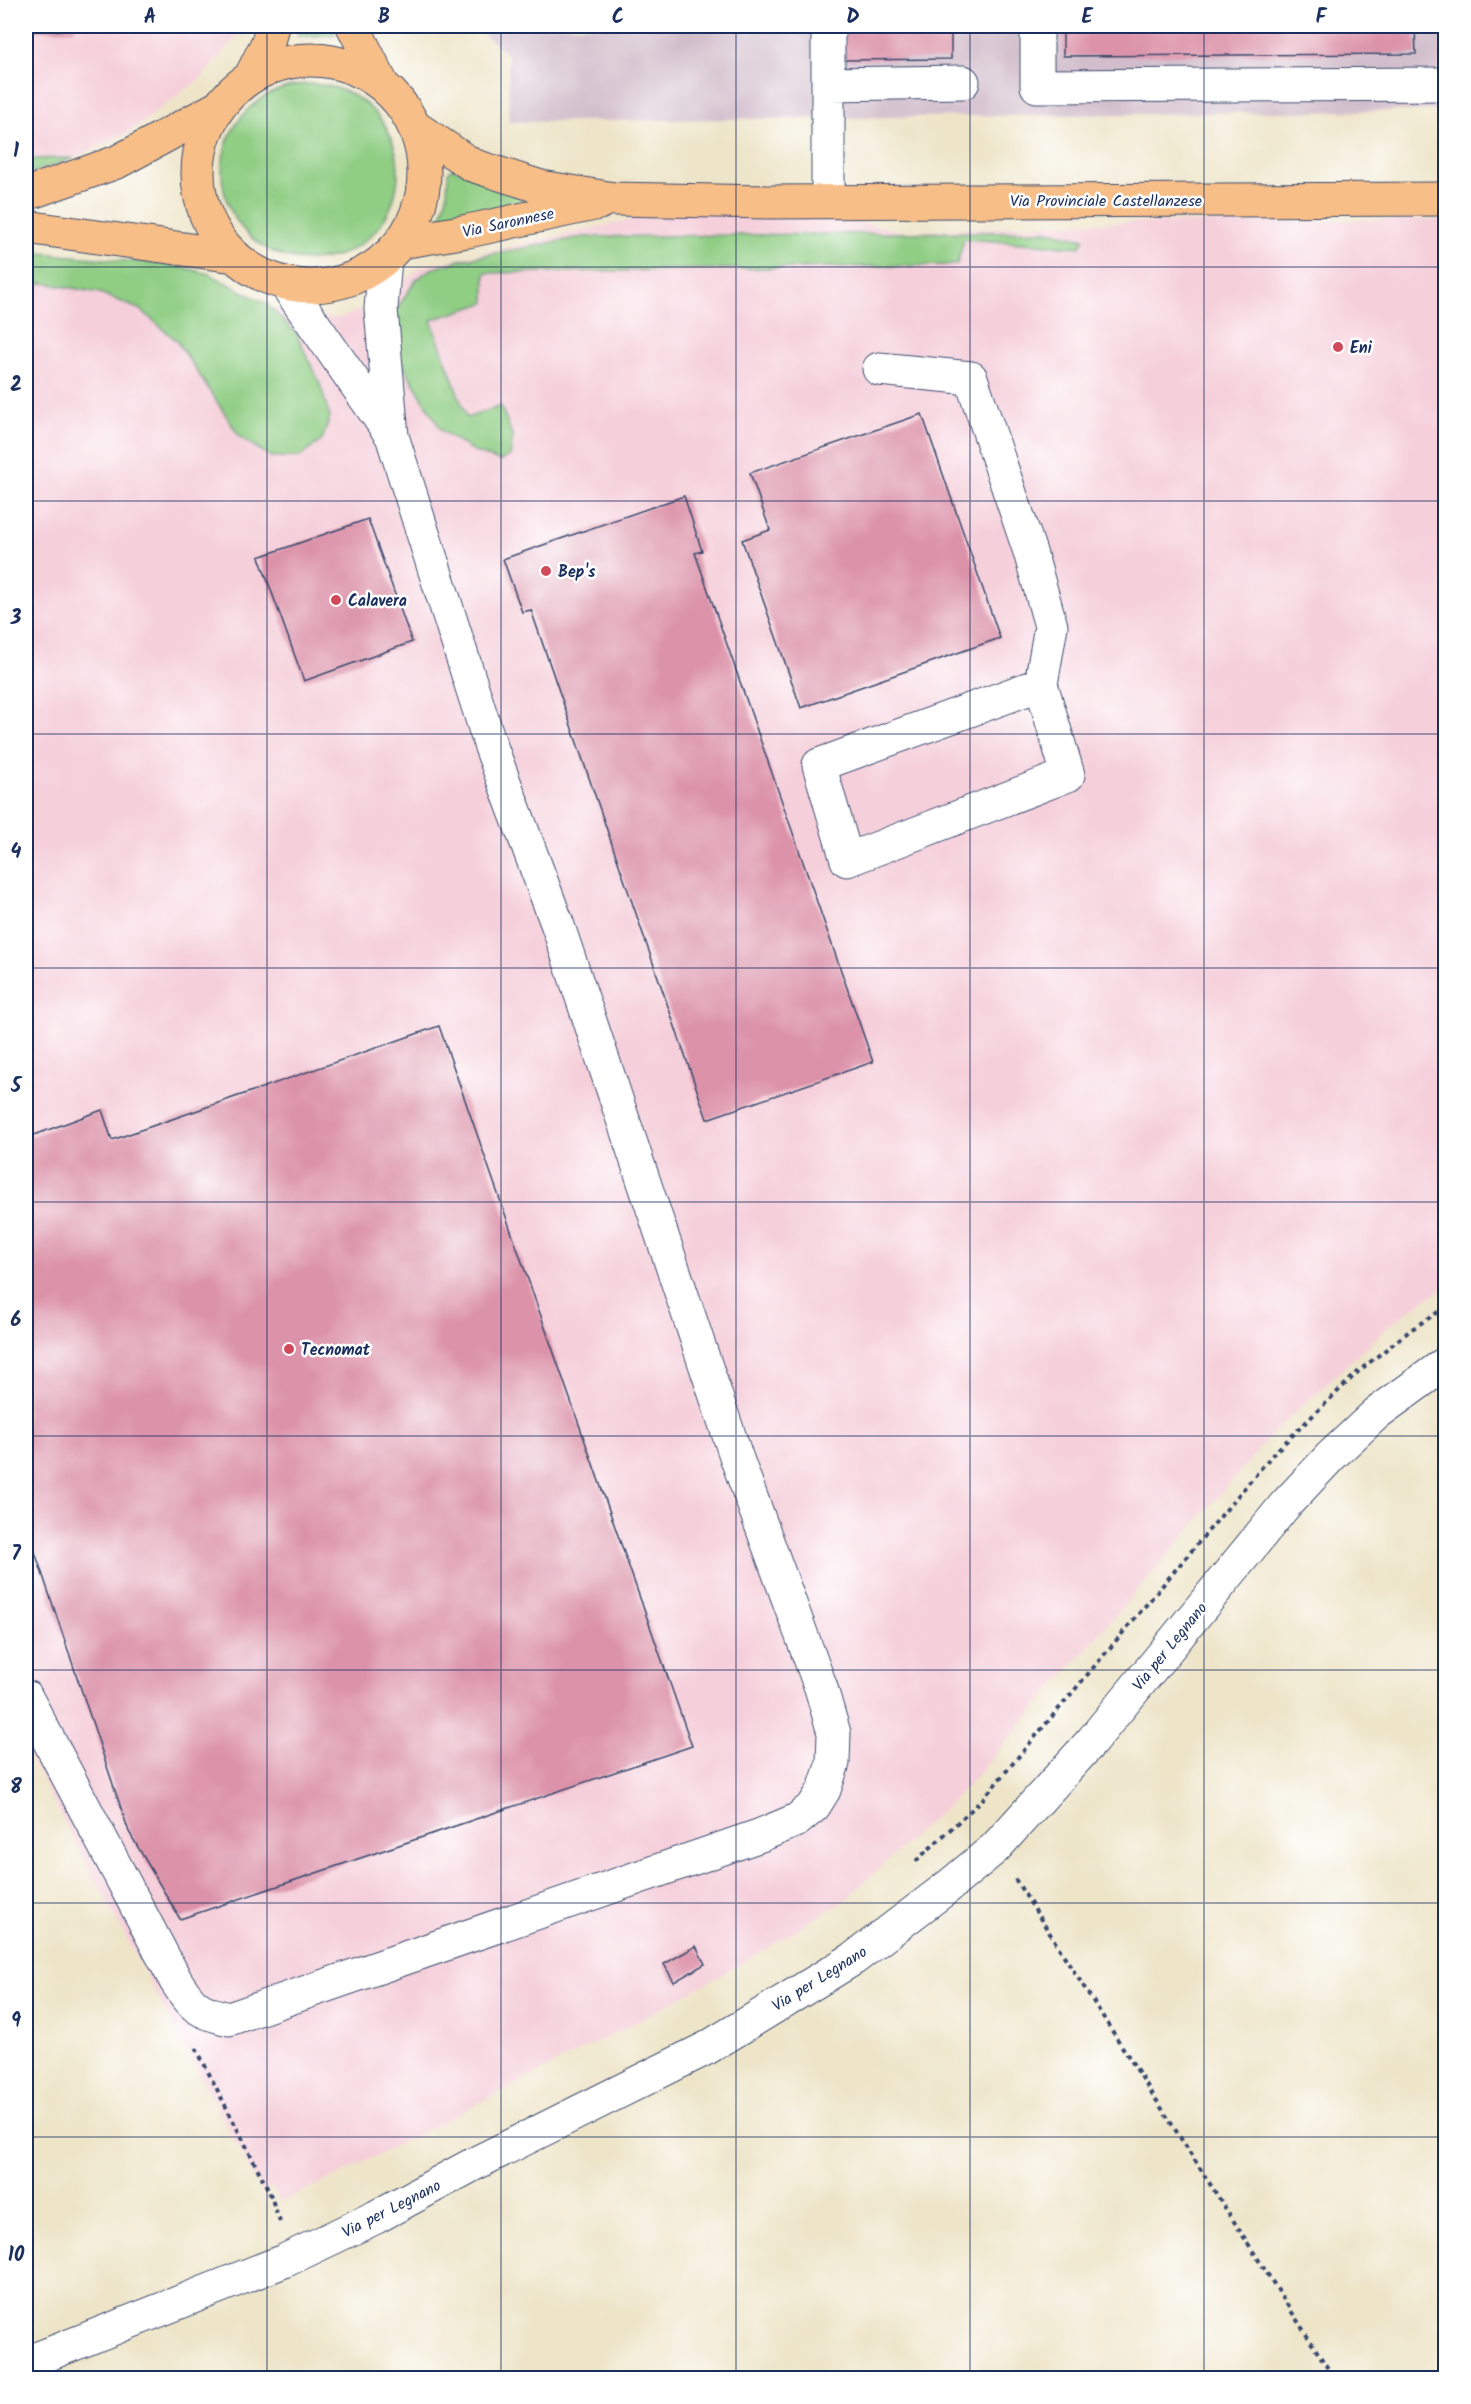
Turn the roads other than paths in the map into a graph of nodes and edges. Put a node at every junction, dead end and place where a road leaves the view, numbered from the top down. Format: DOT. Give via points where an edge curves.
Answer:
graph roads {
  1 [pos="272,26"];
  2 [pos="353,26"];
  3 [pos="828,26"];
  4 [pos="1037,26"];
  5 [pos="250,76"];
  6 [pos="963,82"];
  7 [pos="382,84"];
  8 [pos="828,84"];
  9 [pos="1446,84"];
  10 [pos="217,108"];
  11 [pos="415,128"];
  12 [pos="26,194"];
  13 [pos="614,199"];
  14 [pos="1446,199"];
  15 [pos="828,201"];
  16 [pos="767,202"];
  17 [pos="26,227"];
  18 [pos="393,250"];
  19 [pos="234,256"];
  20 [pos="285,283"];
  21 [pos="879,369"];
  22 [pos="392,436"];
  23 [pos="1041,684"];
  24 [pos="1446,1363"];
  25 [pos="26,1697"];
  26 [pos="26,2363"];
  1 -- 5 [label="main road"];
  2 -- 7 [label="main road"];
  3 -- 8 [label="street"];
  4 -- 9 [label="street" via="1037,86"];
  5 -- 7 [label="main road" via="283,62 317,59 352,67"];
  5 -- 10 [label="main road"];
  6 -- 8 [label="street"];
  7 -- 11 [label="main road" via="401,104"];
  8 -- 15 [label="street"];
  10 -- 12 [label="main road" via="117,162"];
  10 -- 19 [label="main road" via="202,136 197,168 200,201 213,231"];
  11 -- 13 [label="main road, Via Saronnese" via="471,165 541,187"];
  11 -- 18 [label="main road" via="423,156 424,187 416,216"];
  13 -- 16 [label="main road, Via Saronnese"];
  13 -- 18 [label="main road, Via Saronnese"];
  14 -- 15 [label="main road, Via Provinciale Castellanzese"];
  15 -- 16 [label="main road, Via Provinciale Castellanzese"];
  17 -- 19 [label="main road"];
  18 -- 20 [label="main road" via="366,272 341,282 313,286"];
  18 -- 22 [label="street" via="381,309"];
  19 -- 20 [label="main road" via="258,273"];
  20 -- 22 [label="street"];
  21 -- 23 [label="street" via="971,378 1051,626"];
  22 -- 25 [label="street" via="474,694 558,926 737,1459 821,1688 834,1733 833,1763 814,1806 797,1820 229,2019 206,2013 189,2002"];
  23 -- 23 [label="street" via="819,765 847,860 1068,775"];
  24 -- 26 [label="street, Via per Legnano" via="1377,1413 1285,1505 1092,1741 995,1848 853,1959 706,2048 376,2217 284,2261"];
}
